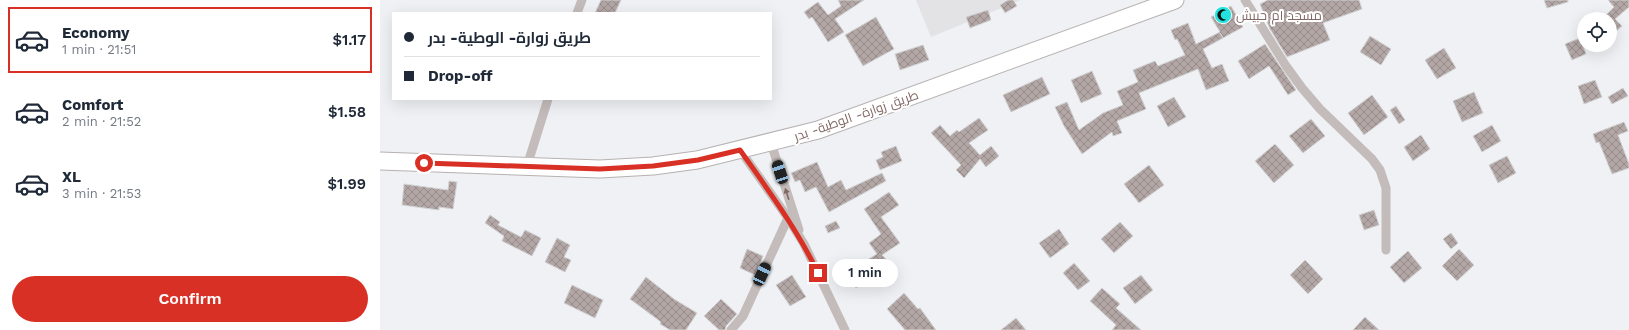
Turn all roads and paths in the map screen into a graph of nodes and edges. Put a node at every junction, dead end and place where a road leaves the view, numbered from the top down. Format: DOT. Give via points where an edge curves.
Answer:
graph roads {
  1 [pos="582,0"];
  2 [pos="1175,0"];
  3 [pos="1245,0"];
  4 [pos="577,12"];
  5 [pos="548,100"];
  6 [pos="771,143"];
  7 [pos="740,150"];
  8 [pos="380,161"];
  9 [pos="527,166"];
  10 [pos="788,218"];
  11 [pos="804,244"];
  12 [pos="1386,250"];
  13 [pos="731,330"];
  14 [pos="845,330"];
  1 -- 4 [label="street"];
  2 -- 6 [label="highway, طريق زوارة- الوطية- بدر" via="818,130"];
  3 -- 12 [label="street" via="1302,88 1380,170 1386,188"];
  5 -- 9 [label="street"];
  6 -- 7 [label="highway, طريق زوارة- الوطية- بدر"];
  11 -- 6 [label="street, one-way"];
  7 -- 9 [label="highway, طريق زوارة- الوطية- بدر" via="698,160 653,166 600,169"];
  7 -- 10 [label="street"];
  8 -- 9 [label="highway, طريق زوارة- الوطية- بدر"];
  10 -- 11 [label="street"];
  10 -- 13 [label="street" via="743,316"];
  11 -- 14 [label="street"];
}
